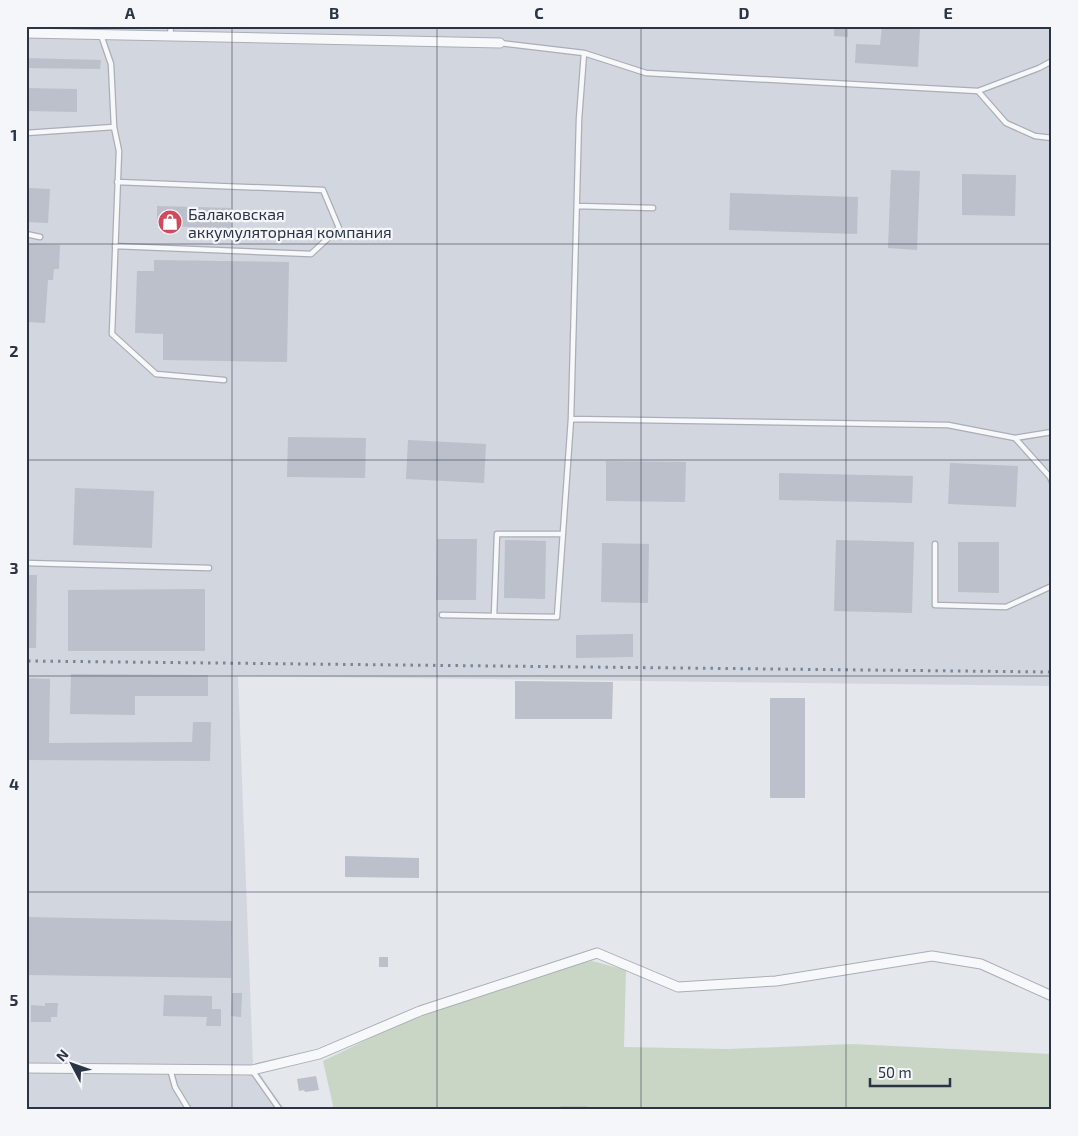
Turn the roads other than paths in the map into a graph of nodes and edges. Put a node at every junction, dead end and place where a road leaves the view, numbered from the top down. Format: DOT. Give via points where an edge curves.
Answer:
graph roads {
  1 [pos="171,26"];
  2 [pos="26,33"];
  3 [pos="100,35"];
  4 [pos="170,36"];
  5 [pos="500,42"];
  6 [pos="584,53"];
  7 [pos="1052,61"];
  8 [pos="978,91"];
  9 [pos="114,126"];
  10 [pos="26,133"];
  11 [pos="1052,138"];
  12 [pos="118,182"];
  13 [pos="577,206"];
  14 [pos="653,208"];
  15 [pos="26,234"];
  16 [pos="40,237"];
  17 [pos="115,246"];
  18 [pos="224,380"];
  19 [pos="571,419"];
  20 [pos="1052,432"];
  21 [pos="1015,438"];
  22 [pos="1052,482"];
  23 [pos="563,534"];
  24 [pos="935,544"];
  25 [pos="26,563"];
  26 [pos="209,568"];
  27 [pos="1052,586"];
  28 [pos="442,615"];
  29 [pos="494,616"];
  30 [pos="1052,996"];
  31 [pos="26,1068"];
  32 [pos="170,1069"];
  33 [pos="252,1070"];
  34 [pos="189,1110"];
  35 [pos="280,1110"];
  36 [pos="562,1110"];
  37 [pos="586,1110"];
  1 -- 4 [label="lane"];
  2 -- 3 [label="street"];
  3 -- 4 [label="street"];
  3 -- 9 [label="lane" via="111,64"];
  4 -- 5 [label="street"];
  5 -- 6 [label="lane"];
  6 -- 8 [label="lane" via="646,74"];
  6 -- 13 [label="lane"];
  7 -- 8 [label="lane"];
  8 -- 11 [label="lane" via="1006,123 1035,136"];
  9 -- 10 [label="lane"];
  9 -- 12 [label="lane" via="119,151"];
  12 -- 17 [label="lane"];
  12 -- 17 [label="lane" via="323,190 338,228 311,254"];
  13 -- 14 [label="lane"];
  13 -- 19 [label="lane"];
  15 -- 16 [label="lane"];
  17 -- 18 [label="lane" via="112,334 156,374"];
  19 -- 21 [label="lane" via="948,426"];
  19 -- 23 [label="lane"];
  20 -- 21 [label="lane"];
  21 -- 22 [label="lane"];
  23 -- 29 [label="lane" via="558,617"];
  23 -- 29 [label="lane" via="497,534"];
  24 -- 27 [label="lane" via="935,605 1006,607"];
  25 -- 26 [label="lane"];
  28 -- 29 [label="lane"];
  30 -- 33 [label="street" via="981,964 932,956 776,980 678,987 597,953 420,1011 319,1054"];
  31 -- 32 [label="street"];
  32 -- 33 [label="street"];
  32 -- 34 [label="lane" via="175,1087"];
  33 -- 35 [label="lane"];
  36 -- 37 [label="lane"];
}
